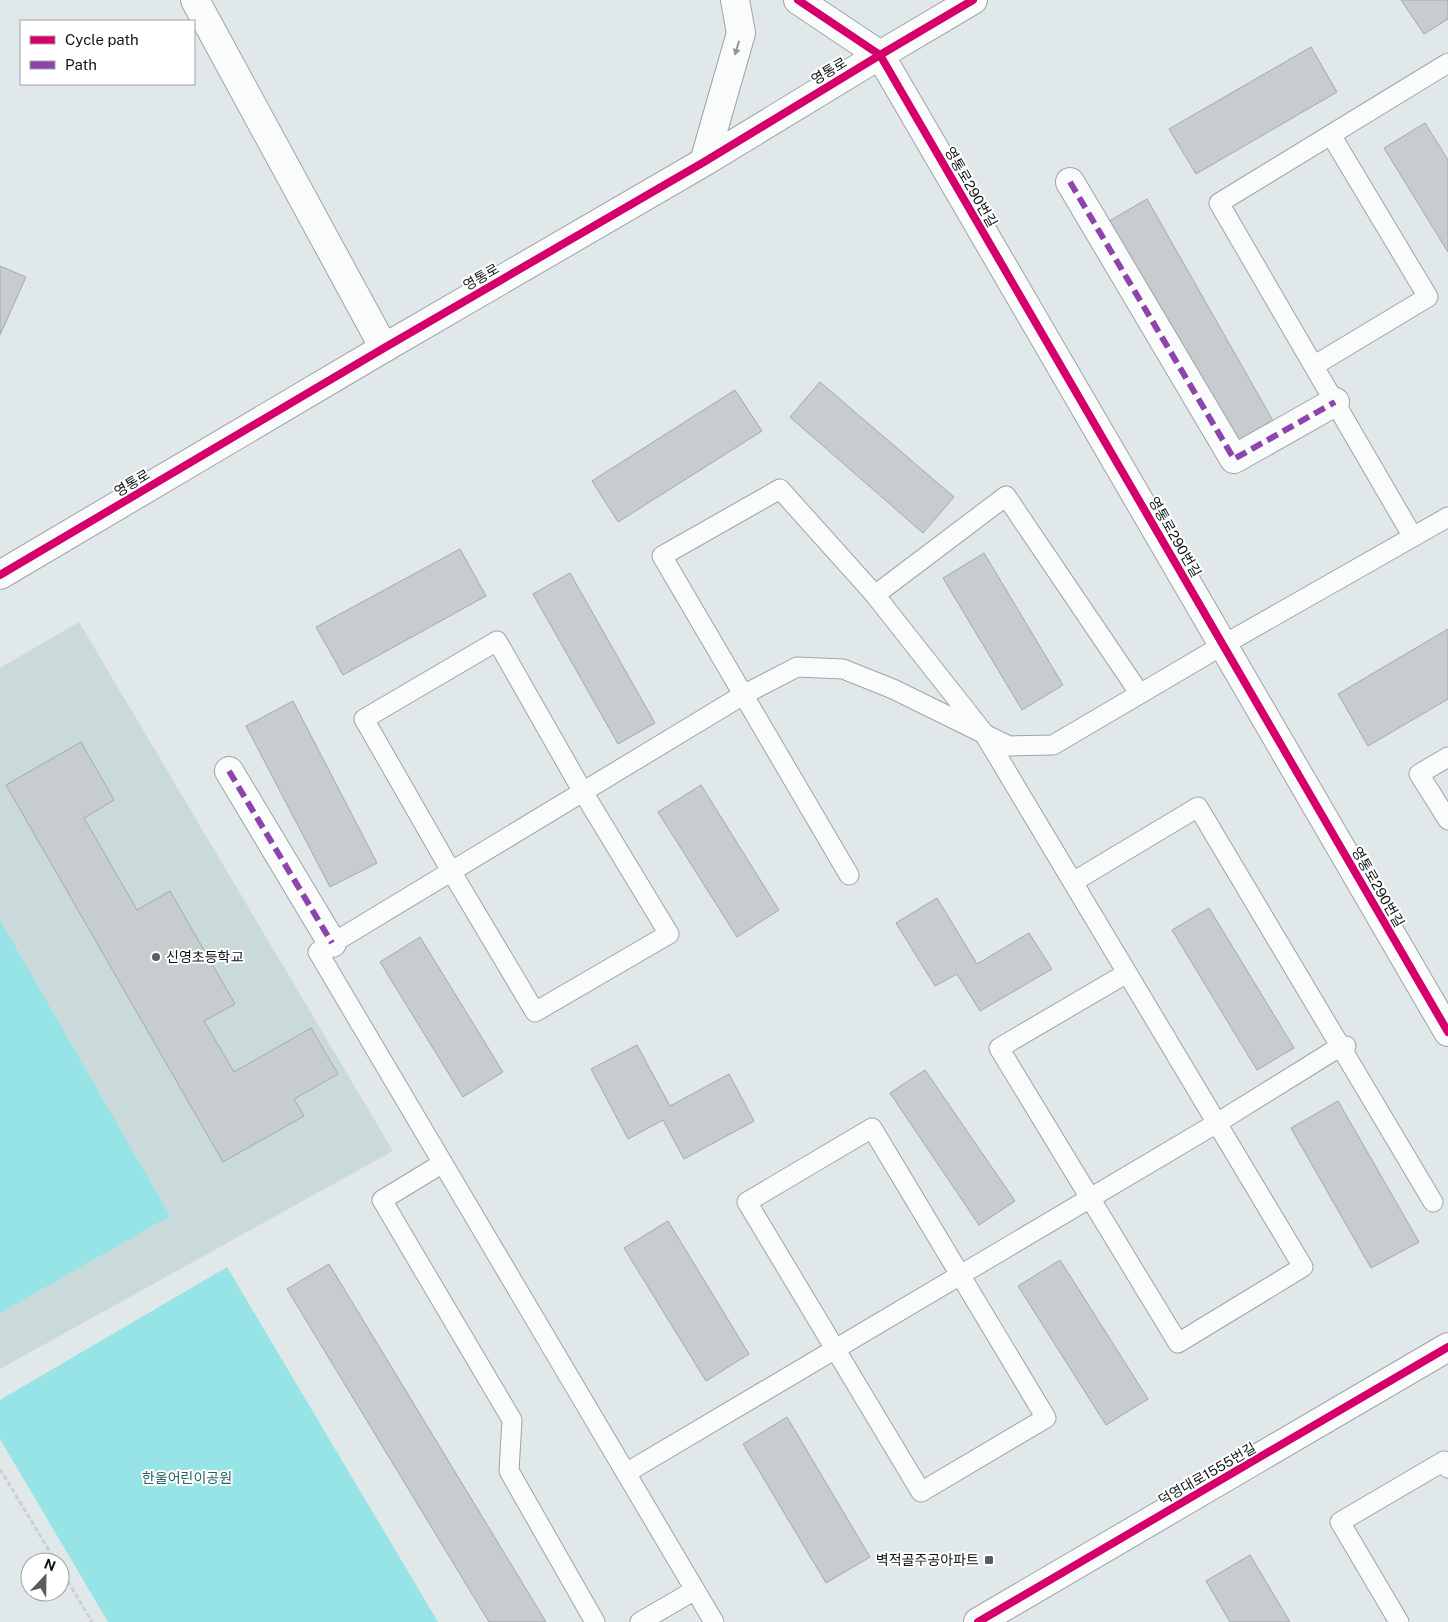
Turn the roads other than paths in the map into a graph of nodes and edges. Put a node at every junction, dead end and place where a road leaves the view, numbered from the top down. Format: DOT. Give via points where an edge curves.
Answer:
graph roads {
  1 [pos="195,0"];
  2 [pos="735,0"];
  3 [pos="798,0"];
  4 [pos="973,0"];
  5 [pos="880,55"];
  6 [pos="1448,63"];
  7 [pos="1331,135"];
  8 [pos="704,162"];
  9 [pos="1070,182"];
  10 [pos="384,348"];
  11 [pos="1315,365"];
  12 [pos="1335,402"];
  13 [pos="1448,517"];
  14 [pos="1413,537"];
  15 [pos="0,576"];
  16 [pos="875,595"];
  17 [pos="1223,645"];
  18 [pos="1140,694"];
  19 [pos="743,695"];
  20 [pos="983,732"];
  21 [pos="1448,757"];
  22 [pos="228,771"];
  23 [pos="583,792"];
  24 [pos="1448,820"];
  25 [pos="451,871"];
  26 [pos="849,875"];
  27 [pos="1073,882"];
  28 [pos="332,943"];
  29 [pos="1127,973"];
  30 [pos="1448,1032"];
  31 [pos="1343,1046"];
  32 [pos="1216,1123"];
  33 [pos="443,1163"];
  34 [pos="1089,1198"];
  35 [pos="1433,1202"];
  36 [pos="959,1275"];
  37 [pos="1448,1347"];
  38 [pos="836,1348"];
  39 [pos="1448,1468"];
  40 [pos="626,1473"];
  41 [pos="695,1590"];
  42 [pos="594,1622"];
  43 [pos="640,1622"];
  44 [pos="714,1622"];
  45 [pos="978,1622"];
  46 [pos="1399,1622"];
  1 -- 10 [label="street"];
  2 -- 8 [label="street, one-way" via="742,33"];
  3 -- 5 [label="street"];
  4 -- 5 [label="street, 영통로"];
  5 -- 8 [label="street, 영통로"];
  5 -- 17 [label="street, 영통로290번길"];
  6 -- 7 [label="lane"];
  7 -- 11 [label="lane" via="1219,202"];
  7 -- 11 [label="lane" via="1428,297"];
  8 -- 10 [label="street, 영통로"];
  9 -- 12 [label="street" via="1234,459"];
  10 -- 15 [label="street, 영통로"];
  11 -- 12 [label="lane"];
  12 -- 14 [label="lane"];
  13 -- 14 [label="lane"];
  14 -- 17 [label="lane"];
  16 -- 18 [label="lane" via="1006,496"];
  16 -- 19 [label="lane" via="780,489 662,556"];
  16 -- 20 [label="lane"];
  17 -- 18 [label="lane"];
  17 -- 30 [label="street, 영통로290번길"];
  18 -- 20 [label="lane" via="1053,745 1010,746"];
  19 -- 20 [label="lane" via="797,667 843,669 892,688"];
  19 -- 23 [label="lane"];
  19 -- 26 [label="lane"];
  20 -- 27 [label="lane"];
  21 -- 24 [label="lane" via="1419,774"];
  22 -- 28 [label="street"];
  23 -- 25 [label="lane"];
  23 -- 25 [label="lane" via="669,934 535,1012"];
  23 -- 25 [label="lane" via="497,641 364,719"];
  25 -- 28 [label="lane"];
  27 -- 29 [label="lane"];
  27 -- 31 [label="lane" via="1198,807"];
  28 -- 33 [label="lane" via="318,952"];
  29 -- 32 [label="lane"];
  29 -- 34 [label="lane" via="999,1048"];
  31 -- 32 [label="lane"];
  31 -- 35 [label="lane"];
  32 -- 34 [label="lane"];
  32 -- 34 [label="lane" via="1303,1267 1178,1343"];
  33 -- 40 [label="lane"];
  33 -- 42 [label="lane" via="382,1200 512,1420 510,1471"];
  34 -- 36 [label="lane"];
  36 -- 38 [label="lane"];
  36 -- 38 [label="lane" via="1046,1418 921,1492"];
  36 -- 38 [label="lane" via="872,1128 747,1202"];
  37 -- 45 [label="street, 덕영대로1555번길"];
  38 -- 40 [label="lane"];
  39 -- 46 [label="lane" via="1444,1461 1340,1522"];
  40 -- 41 [label="lane"];
  41 -- 43 [label="lane"];
  41 -- 44 [label="lane"];
}
